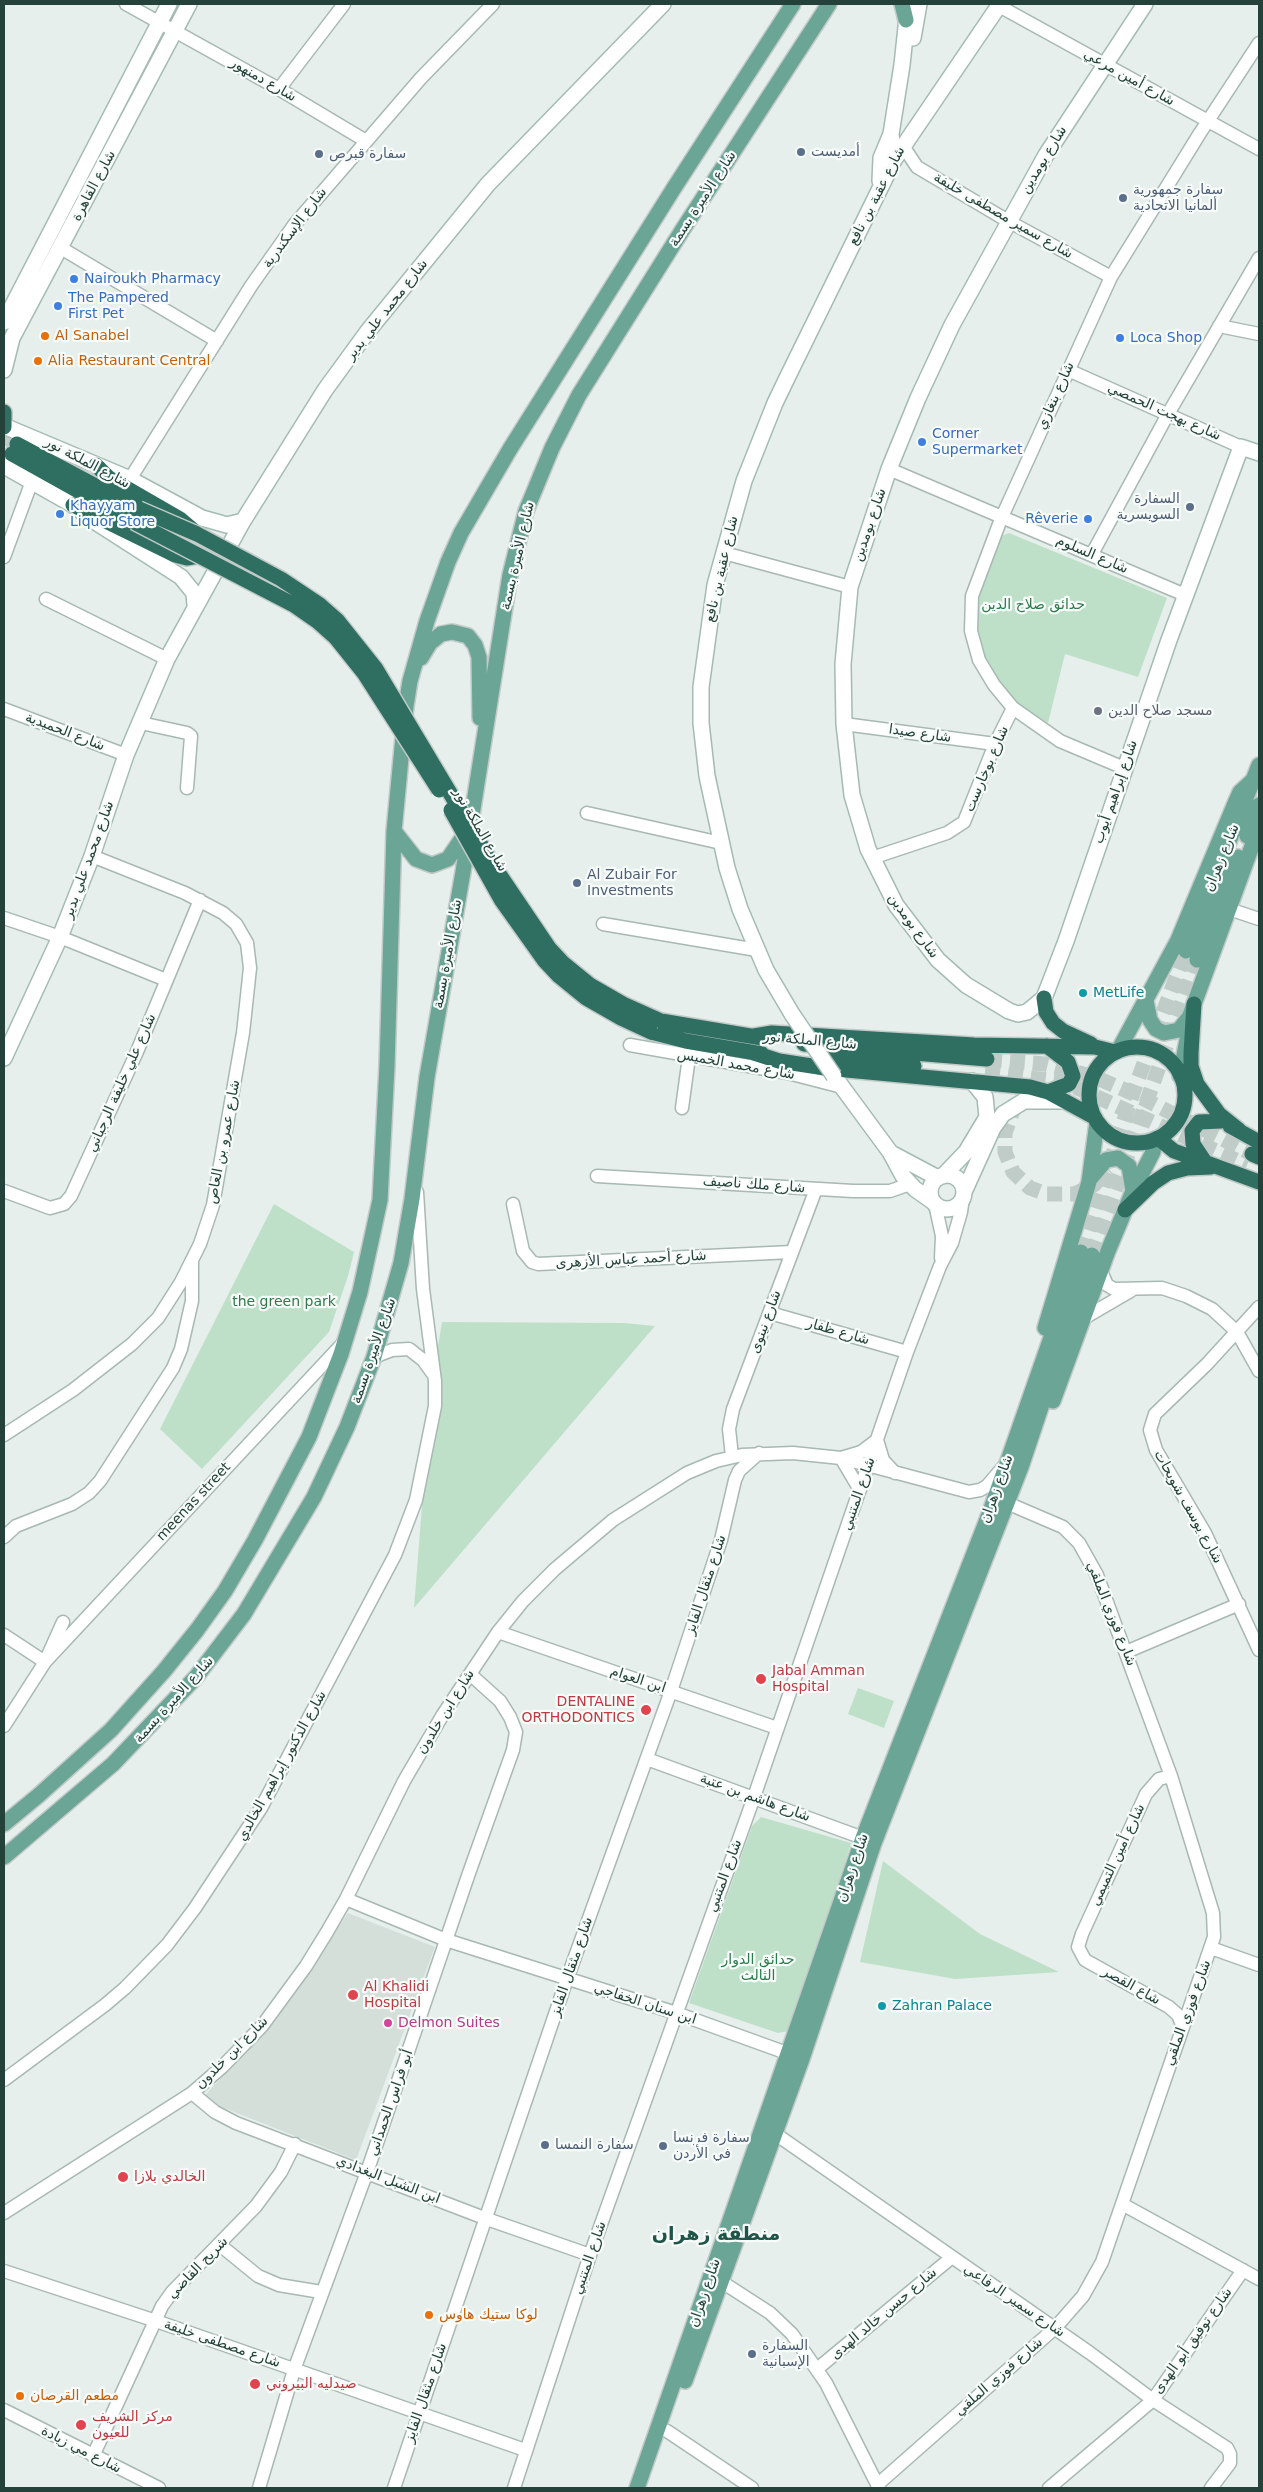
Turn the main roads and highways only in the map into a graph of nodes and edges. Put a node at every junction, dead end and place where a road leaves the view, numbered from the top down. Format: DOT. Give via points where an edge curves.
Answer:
graph roads {
  1 [pos="793,4"];
  2 [pos="829,4"];
  3 [pos="902,4"];
  4 [pos="906,20"];
  5 [pos="4,412"];
  6 [pos="4,426"];
  7 [pos="11,454"];
  8 [pos="96,465"];
  9 [pos="73,505"];
  10 [pos="136,515"];
  11 [pos="197,534"];
  12 [pos="198,556"];
  13 [pos="410,681"];
  14 [pos="480,762"];
  15 [pos="1259,765"];
  16 [pos="1253,780"];
  17 [pos="1259,805"];
  18 [pos="469,827"];
  19 [pos="1259,828"];
  20 [pos="394,831"];
  21 [pos="1044,998"];
  22 [pos="1146,1001"];
  23 [pos="1192,1010"];
  24 [pos="656,1026"];
  25 [pos="754,1036"];
  26 [pos="1047,1046"];
  27 [pos="1095,1047"];
  28 [pos="1117,1051"];
  29 [pos="754,1053"];
  30 [pos="1182,1080"];
  31 [pos="1048,1092"];
  32 [pos="1096,1119"];
  33 [pos="1221,1121"];
  34 [pos="1238,1130"];
  35 [pos="1156,1138"];
  36 [pos="1255,1158"];
  37 [pos="1205,1162"];
  38 [pos="1220,1166"];
  39 [pos="1089,1182"];
  40 [pos="1259,1182"];
  41 [pos="1133,1191"];
  42 [pos="1125,1210"];
  43 [pos="1019,1429"];
  44 [pos="1014,1464"];
  45 [pos="4,1824"];
  46 [pos="4,1858"];
  47 [pos="795,2056"];
  48 [pos="769,2129"];
  49 [pos="638,2488"];
  50 [pos="647,2488"];
  1 -- 13 [label="main road, شارع الأميرة بسمة" via="476,506 445,570"];
  2 -- 14 [label="main road, شارع الأميرة بسمة" via="579,395 552,448 526,511 514,557"];
  3 -- 4 [label="main road"];
  5 -- 6 [label="highway"];
  7 -- 10 [label="highway, شارع الملكة نور"];
  8 -- 11 [label="highway" via="115,481 180,519"];
  9 -- 12 [label="highway" via="181,557"];
  10 -- 11 [label="highway, شارع الملكة نور, bridge"];
  10 -- 12 [label="highway, شارع الملكة نور, bridge"];
  11 -- 24 [label="highway, شارع الملكة نور, bridge" via="281,579 310,597 337,620 376,669 493,865 549,948 590,985"];
  12 -- 24 [label="highway, شارع الملكة نور, bridge" via="294,605 336,638 364,673 446,801 502,901 544,960 586,998 621,1018"];
  13 -- 14 [label="main road" via="425,649 441,634 461,633 472,641 478,657"];
  13 -- 20 [label="main road, شارع الأميرة بسمة"];
  14 -- 18 [label="main road, شارع الأميرة بسمة"];
  15 -- 16 [label="main road, شارع زهران"];
  16 -- 17 [label="main road, شارع زهران" via="1192,956"];
  16 -- 22 [label="main road" via="1240,792 1178,940"];
  18 -- 20 [label="main road" via="448,859 438,864 416,859"];
  18 -- 46 [label="main road, شارع الأميرة بسمة" via="427,1076 401,1263 374,1357 347,1427 314,1497 235,1628 148,1731"];
  19 -- 23 [label="main road"];
  20 -- 45 [label="main road, شارع الأميرة بسمة" via="388,1057 380,1200 369,1256 344,1342 309,1437 282,1493 207,1617 111,1730"];
  21 -- 27 [label="highway" via="1046,1012 1053,1023"];
  22 -- 23 [label="main road" via="1150,1020 1164,1034 1179,1030"];
  22 -- 28 [label="main road"];
  23 -- 30 [label="main road"];
  23 -- 34 [label="highway" via="1191,1053 1197,1084 1220,1114"];
  24 -- 25 [label="highway, شارع الملكة نور"];
  24 -- 29 [label="highway, شارع الملكة نور" via="686,1041"];
  25 -- 26 [label="highway" via="772,1033"];
  25 -- 29 [label="highway, شارع الملكة نور" via="986,1066"];
  26 -- 27 [label="highway"];
  26 -- 31 [label="highway" via="1068,1062 1073,1076 1069,1084"];
  27 -- 28 [label="highway"];
  28 -- 30 [label="highway" via="1147,1048 1161,1054 1172,1063"];
  28 -- 32 [label="highway" via="1103,1061 1089,1087 1089,1102"];
  29 -- 31 [label="highway" via="779,1061 825,1068 972,1080"];
  30 -- 33 [label="highway"];
  30 -- 35 [label="highway" via="1184,1097 1179,1115 1168,1131"];
  31 -- 32 [label="highway"];
  32 -- 35 [label="highway" via="1108,1134 1123,1141 1139,1143"];
  32 -- 39 [label="main road"];
  33 -- 34 [label="highway"];
  33 -- 37 [label="highway" via="1199,1122 1192,1131 1193,1144"];
  34 -- 36 [label="highway"];
  35 -- 37 [label="highway" via="1169,1148"];
  35 -- 41 [label="main road" via="1151,1159"];
  37 -- 38 [label="highway"];
  38 -- 40 [label="highway"];
  38 -- 42 [label="highway" via="1168,1173"];
  39 -- 41 [label="main road" via="1106,1160 1118,1158 1129,1166"];
  39 -- 43 [label="main road" via="1030,1376"];
  41 -- 42 [label="main road"];
  42 -- 44 [label="main road" via="1038,1440"];
  43 -- 44 [label="main road, شارع زهران"];
  43 -- 44 [label="main road, شارع زهران" via="1087,1254"];
  44 -- 47 [label="main road, شارع زهران" via="863,1838"];
  44 -- 47 [label="main road, شارع زهران" via="1007,1502"];
  47 -- 48 [label="main road, شارع زهران"];
  48 -- 49 [label="main road, شارع زهران"];
  48 -- 50 [label="main road, شارع زهران" via="722,2282"];
}
